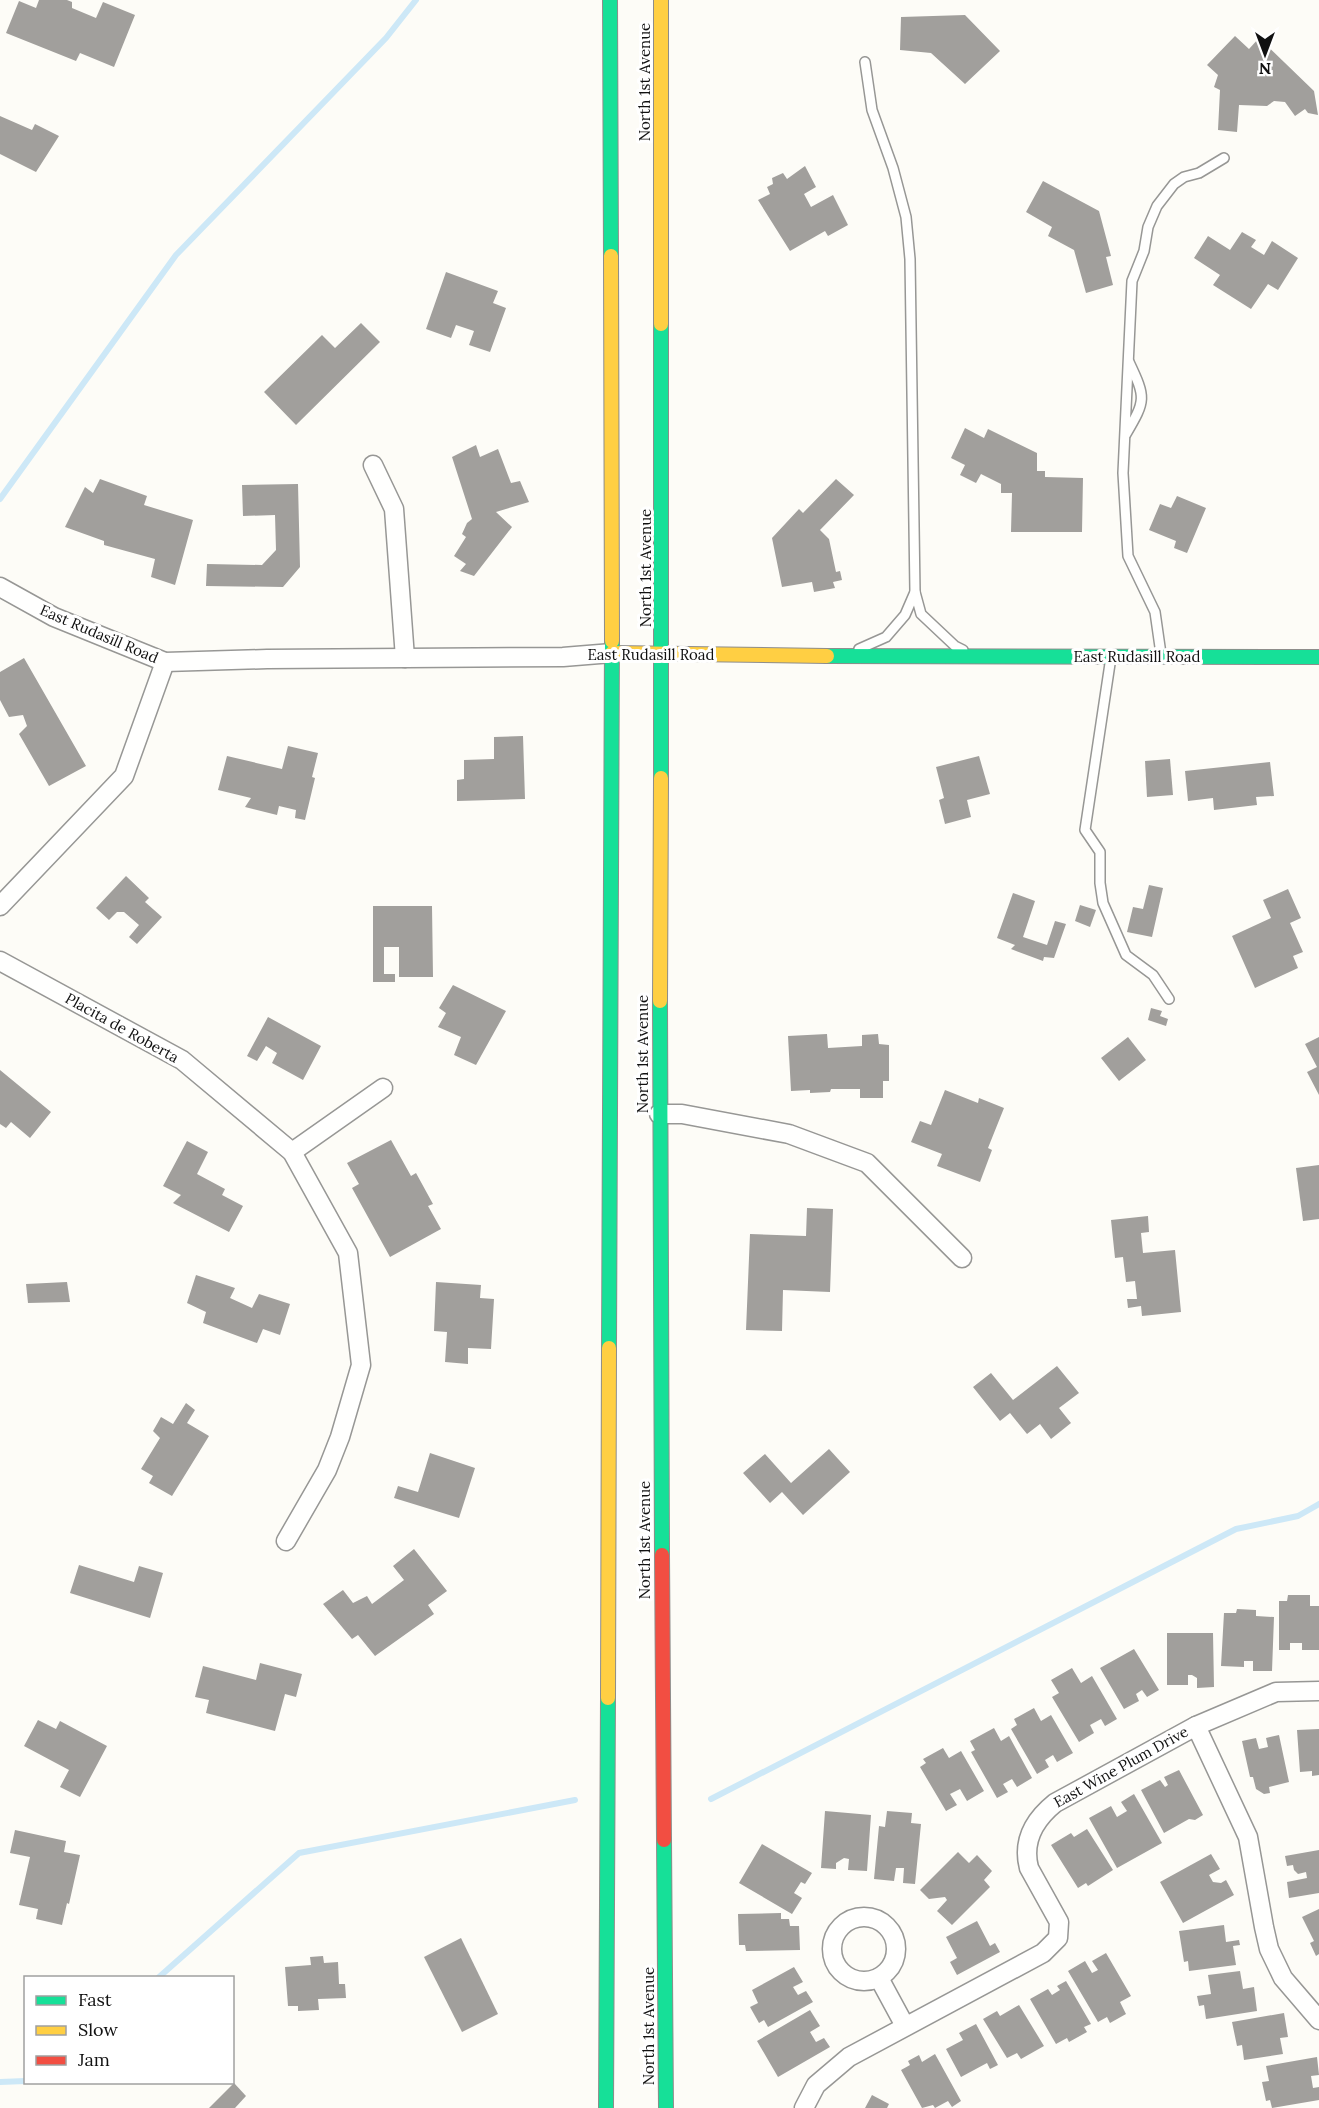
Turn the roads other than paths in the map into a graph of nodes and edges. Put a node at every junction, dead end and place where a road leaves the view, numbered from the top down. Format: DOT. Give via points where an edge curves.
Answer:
graph roads {
  1 [pos="610,0"];
  2 [pos="661,0"];
  3 [pos="865,62"];
  4 [pos="1224,158"];
  5 [pos="1128,361"];
  6 [pos="1124,436"];
  7 [pos="373,465"];
  8 [pos="0,587"];
  9 [pos="915,592"];
  10 [pos="612,653"];
  11 [pos="662,656"];
  12 [pos="843,656"];
  13 [pos="980,656"];
  14 [pos="1111,657"];
  15 [pos="1161,657"];
  16 [pos="1319,657"];
  17 [pos="405,658"];
  18 [pos="165,662"];
  19 [pos="0,906"];
  20 [pos="0,961"];
  21 [pos="1169,999"];
  22 [pos="384,1088"];
  23 [pos="659,1114"];
  24 [pos="292,1152"];
  25 [pos="962,1258"];
  26 [pos="286,1541"];
  27 [pos="1319,1691"];
  28 [pos="1196,1726"];
  29 [pos="879,1978"];
  30 [pos="1319,2020"];
  31 [pos="904,2026"];
  32 [pos="606,2108"];
  33 [pos="666,2108"];
  34 [pos="804,2108"];
  1 -- 10 [label="main road"];
  2 -- 11 [label="main road, North 1st Avenue"];
  3 -- 9 [label="lane" via="872,110 906,217 910,259"];
  4 -- 5 [label="lane" via="1179,180 1157,206 1132,281"];
  5 -- 6 [label="lane"];
  5 -- 6 [label="lane" via="1141,388 1141,408"];
  6 -- 15 [label="lane" via="1128,556 1155,612"];
  7 -- 17 [label="street" via="394,509"];
  8 -- 18 [label="street, East Rudasill Road" via="54,617"];
  9 -- 12 [label="lane" via="905,615 886,637"];
  9 -- 13 [label="lane" via="921,614 934,627 956,646"];
  10 -- 11 [label="main road, East Rudasill Road"];
  10 -- 17 [label="street, East Rudasill Road"];
  10 -- 32 [label="main road"];
  11 -- 12 [label="main road, East Rudasill Road"];
  11 -- 23 [label="main road, North 1st Avenue"];
  12 -- 13 [label="main road, East Rudasill Road"];
  13 -- 14 [label="main road, East Rudasill Road"];
  14 -- 15 [label="main road, East Rudasill Road"];
  14 -- 21 [label="lane" via="1085,830 1100,852 1103,903 1126,956 1153,975"];
  15 -- 16 [label="main road, East Rudasill Road"];
  17 -- 18 [label="street, East Rudasill Road"];
  18 -- 19 [label="street" via="124,776"];
  20 -- 24 [label="street, Placita de Roberta" via="182,1060"];
  22 -- 24 [label="street"];
  23 -- 25 [label="street" via="682,1114 789,1134 867,1163"];
  23 -- 33 [label="main road, North 1st Avenue"];
  24 -- 26 [label="street, Placita de Roberta" via="348,1253 361,1365 327,1470"];
  27 -- 28 [label="street, East Wine Plum Drive" via="1276,1692"];
  28 -- 30 [label="street" via="1248,1837 1269,1948 1283,1977"];
  28 -- 31 [label="street, East Wine Plum Drive" via="1055,1803 1031,1829 1027,1860 1059,1922 1058,1938 1043,1953"];
  29 -- 31 [label="street"];
  31 -- 34 [label="street, East Wine Plum Drive" via="849,2057 816,2085"];
}
